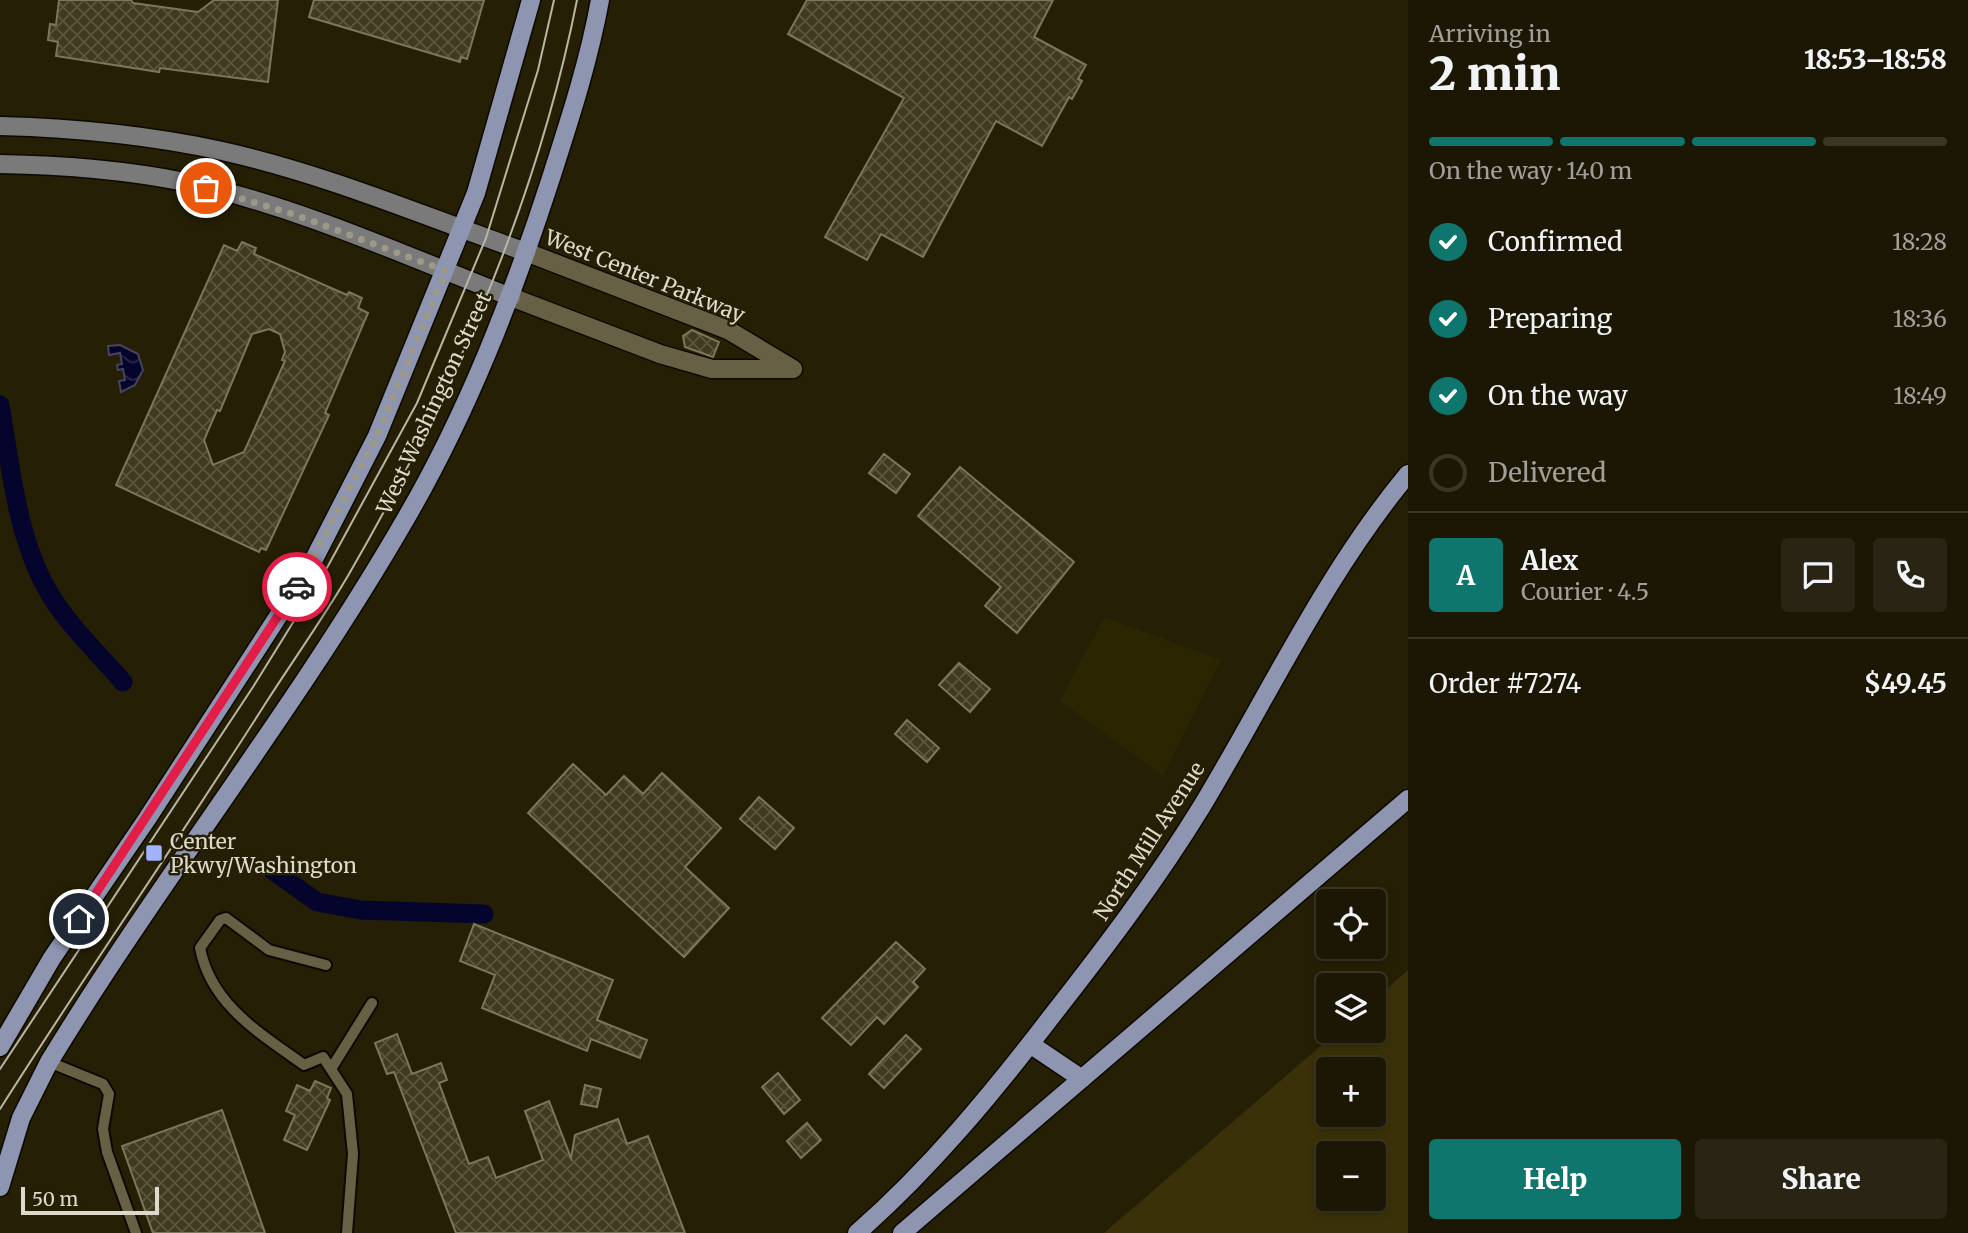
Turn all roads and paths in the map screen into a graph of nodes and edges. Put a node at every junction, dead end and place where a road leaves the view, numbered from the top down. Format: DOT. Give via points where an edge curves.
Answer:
graph roads {
  1 [pos="531,0"];
  2 [pos="600,0"];
  3 [pos="0,126"];
  4 [pos="0,164"];
  5 [pos="461,230"];
  6 [pos="526,252"];
  7 [pos="446,271"];
  8 [pos="511,296"];
  9 [pos="1408,474"];
  10 [pos="1408,793"];
  11 [pos="1408,799"];
  12 [pos="1393,812"];
  13 [pos="326,965"];
  14 [pos="372,1003"];
  15 [pos="1030,1044"];
  16 [pos="0,1047"];
  17 [pos="49,1062"];
  18 [pos="331,1069"];
  19 [pos="1082,1079"];
  20 [pos="0,1187"];
  21 [pos="136,1233"];
  22 [pos="347,1233"];
  23 [pos="857,1233"];
  24 [pos="902,1233"];
  1 -- 5 [label="main road, West Washington Street" via="495,133"];
  2 -- 6 [label="main road, West Washington Street" via="562,145"];
  3 -- 5 [label="street, West Center Parkway" via="108,132 223,151 329,181"];
  4 -- 7 [label="street, West Center Parkway" via="125,173 196,185 296,215"];
  5 -- 6 [label="street, West Center Parkway"];
  5 -- 7 [label="main road, West Washington Street"];
  6 -- 8 [label="main road, West Washington Street"];
  6 -- 8 [label="street, West Center Parkway" via="728,330 793,369 712,369 660,354"];
  7 -- 8 [label="street, West Center Parkway"];
  7 -- 16 [label="main road, West Washington Street" via="377,436 310,567 52,958"];
  8 -- 17 [label="main road, West Washington Street" via="433,469 370,580"];
  9 -- 15 [label="main road, North Mill Avenue" via="1352,550 1142,901"];
  10 -- 12 [label="street"];
  11 -- 12 [label="main road"];
  12 -- 19 [label="main road"];
  13 -- 18 [label="lane" via="269,950 222,918 200,948 216,988 239,1019 304,1065 323,1057"];
  14 -- 18 [label="lane"];
  15 -- 19 [label="main road"];
  15 -- 23 [label="main road, North Mill Avenue" via="903,1191"];
  17 -- 20 [label="main road, West Washington Street" via="21,1118"];
  17 -- 21 [label="lane" via="103,1084 109,1094 103,1129 107,1152"];
  18 -- 22 [label="lane" via="347,1094 353,1154"];
  19 -- 24 [label="main road"];
}
